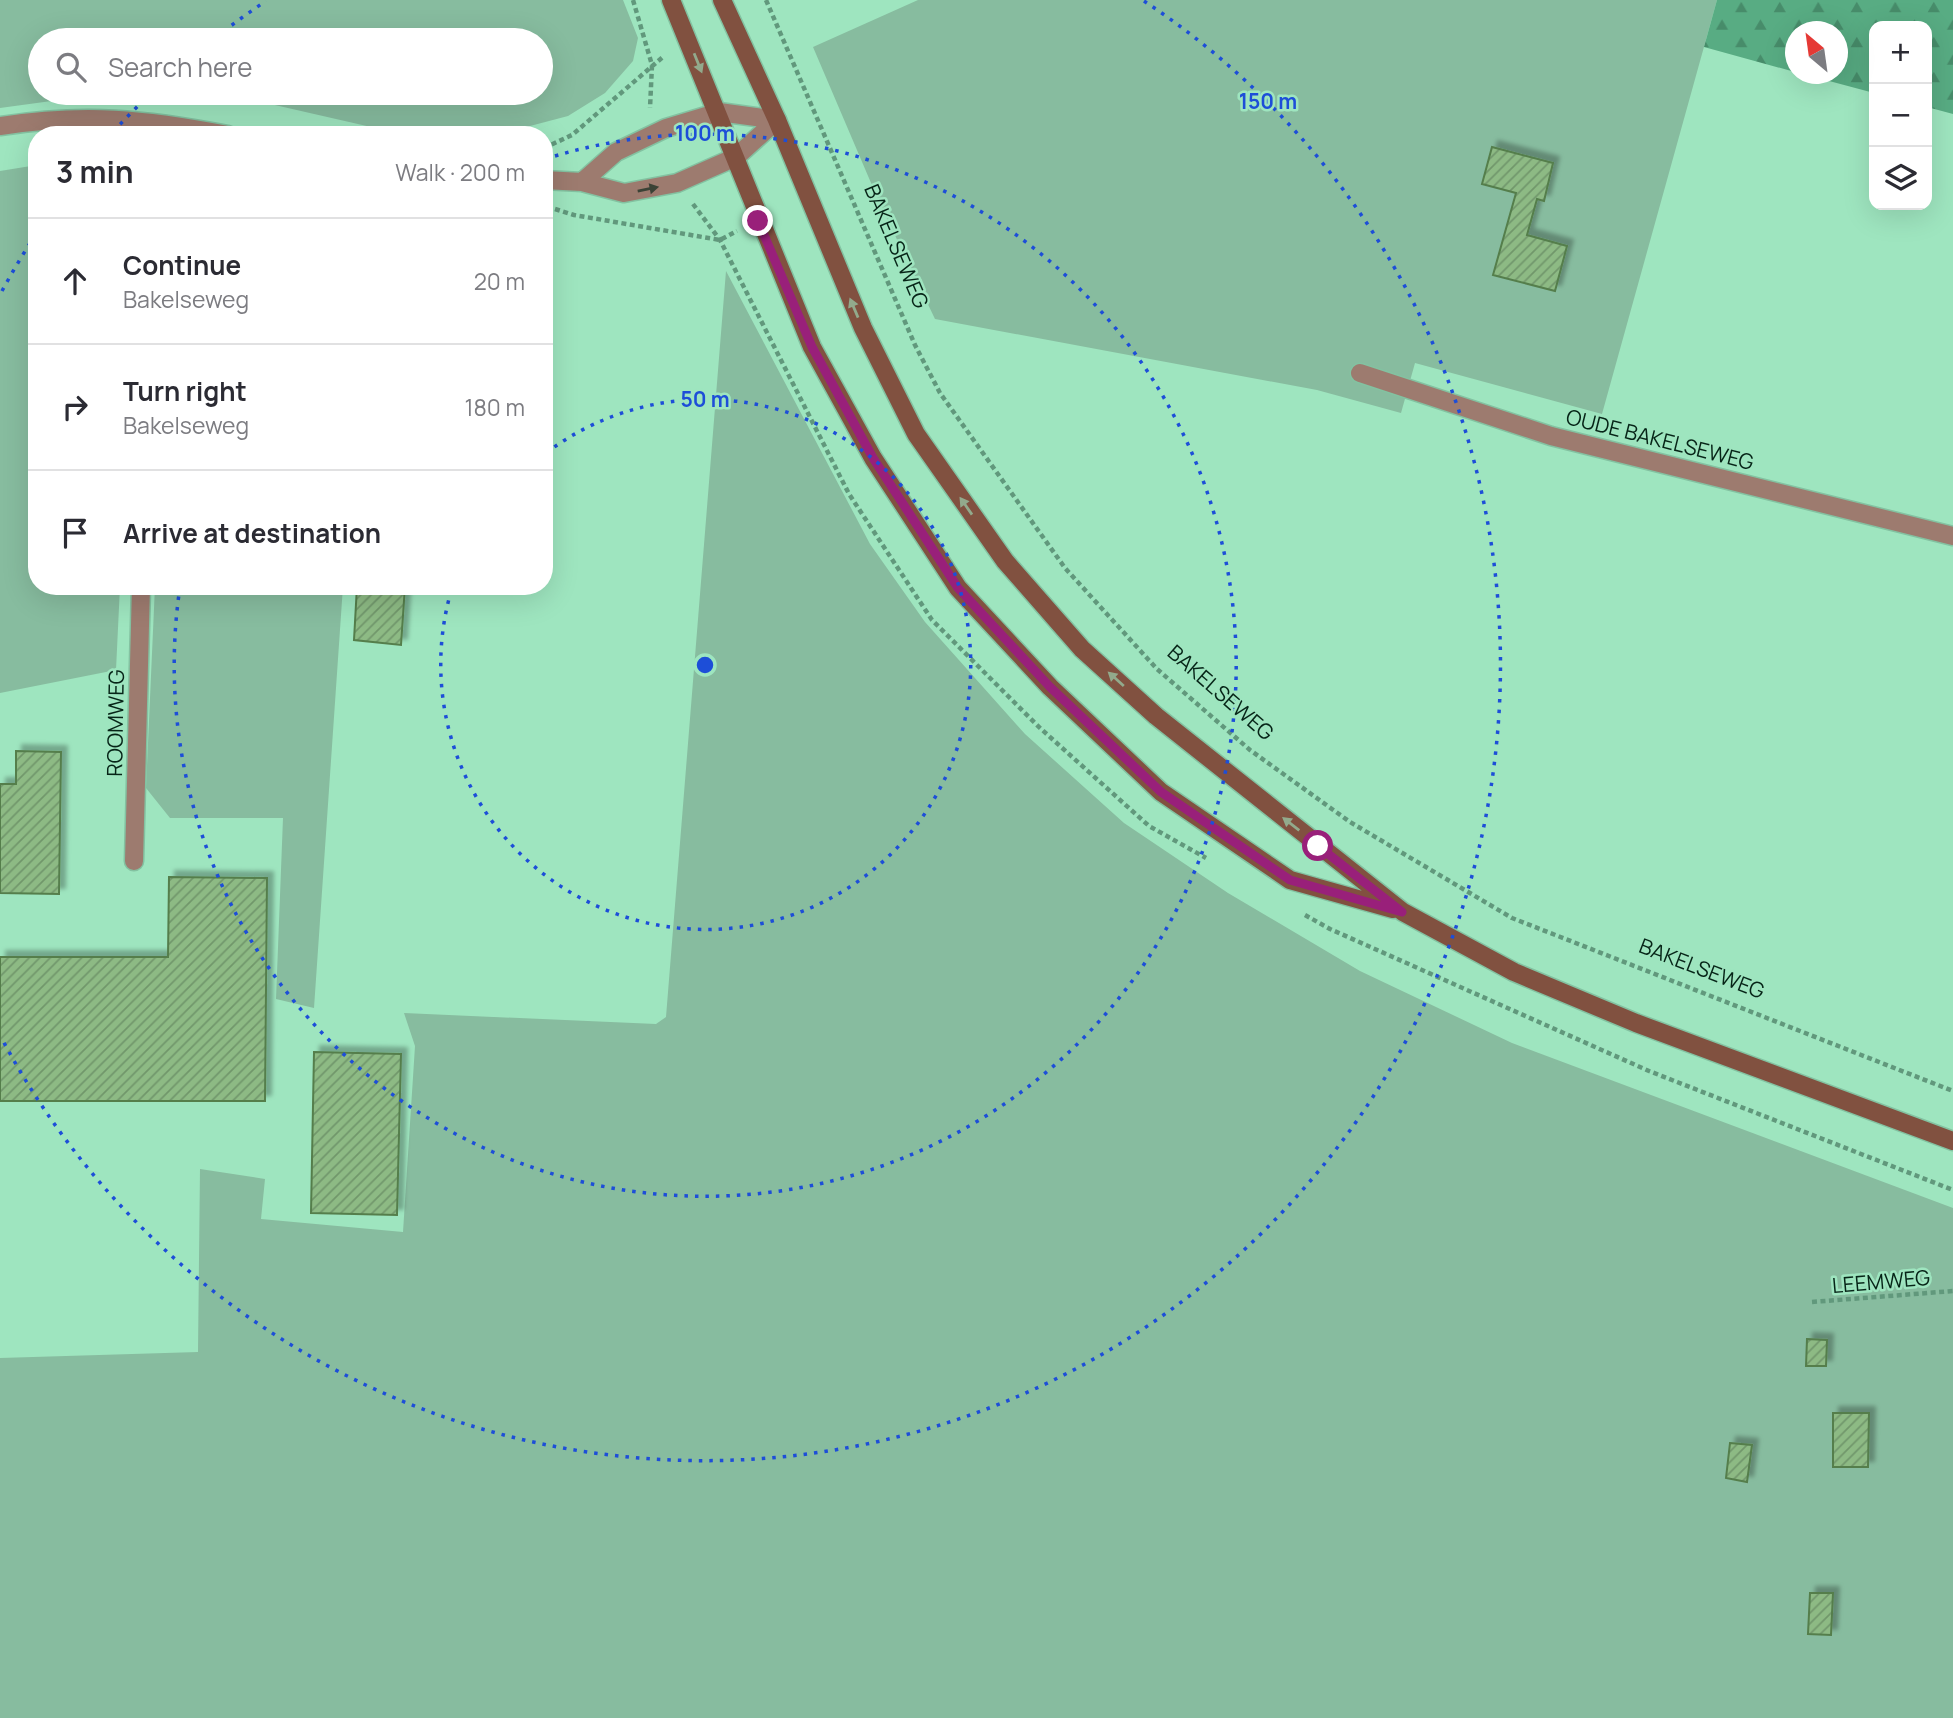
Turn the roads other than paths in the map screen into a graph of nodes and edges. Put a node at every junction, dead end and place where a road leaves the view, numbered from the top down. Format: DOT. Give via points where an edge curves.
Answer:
graph roads {
  1 [pos="671,0"];
  2 [pos="722,0"];
  3 [pos="719,112"];
  4 [pos="777,120"];
  5 [pos="0,126"];
  6 [pos="140,126"];
  7 [pos="736,157"];
  8 [pos="553,180"];
  9 [pos="582,182"];
  10 [pos="1360,373"];
  11 [pos="1953,536"];
  12 [pos="141,595"];
  13 [pos="134,861"];
  14 [pos="1402,912"];
  15 [pos="1953,1140"];
  1 -- 3 [label="main road, one-way"];
  2 -- 4 [label="main road"];
  3 -- 4 [label="street"];
  3 -- 7 [label="main road"];
  3 -- 9 [label="street" via="657,131 616,152"];
  4 -- 7 [label="street"];
  14 -- 4 [label="main road, one-way" via="1156,716 1082,649 1005,561 916,434 863,328"];
  5 -- 6 [label="street" via="52,118"];
  9 -- 7 [label="street, one-way" via="624,193 677,183"];
  7 -- 14 [label="main road" via="812,347 873,458 958,588 1050,687 1161,792 1290,880"];
  8 -- 9 [label="street"];
  10 -- 11 [label="street, OUDE BAKELSEWEG" via="1551,436"];
  12 -- 13 [label="street, ROOMWEG"];
  14 -- 15 [label="main road" via="1514,972 1624,1018"];
}
